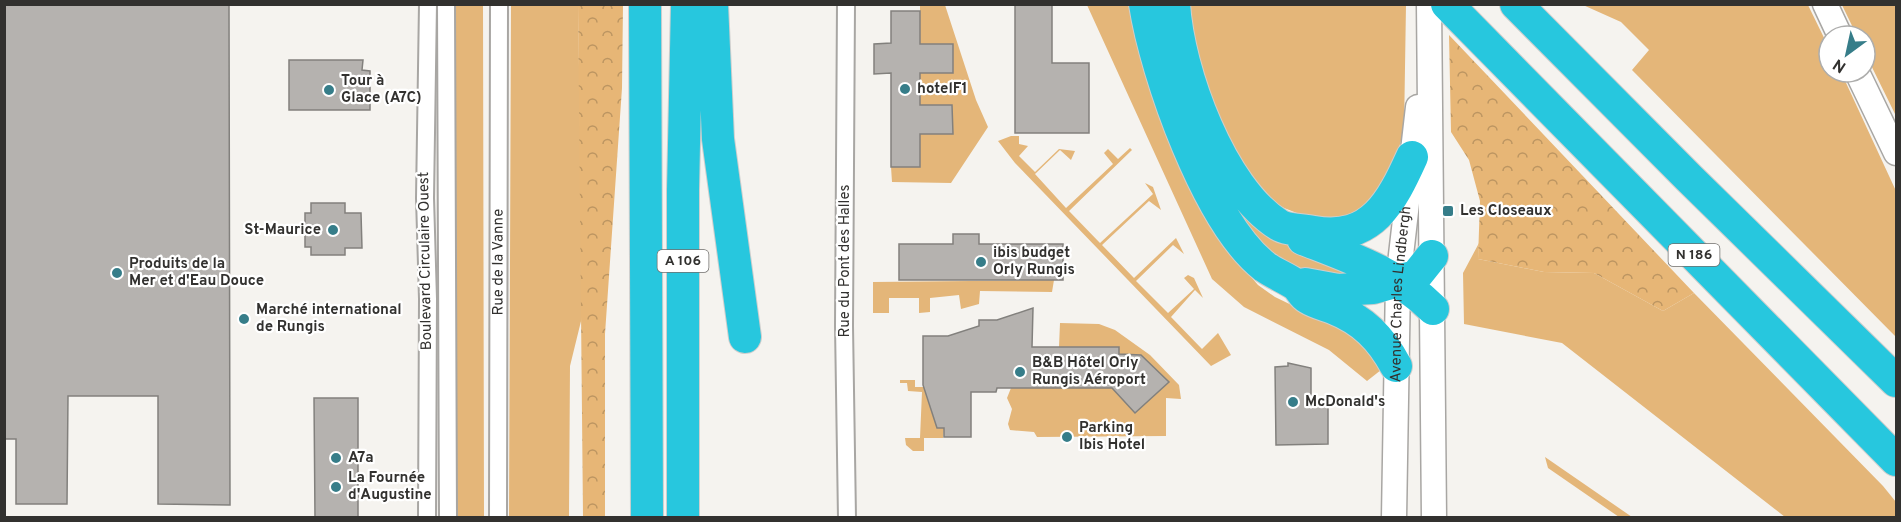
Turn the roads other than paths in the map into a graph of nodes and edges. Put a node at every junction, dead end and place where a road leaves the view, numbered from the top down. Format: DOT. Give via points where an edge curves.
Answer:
graph roads {
  1 [pos="428,4"];
  2 [pos="446,4"];
  3 [pos="499,4"];
  4 [pos="645,4"];
  5 [pos="687,4"];
  6 [pos="712,4"];
  7 [pos="846,4"];
  8 [pos="1145,4"];
  9 [pos="1174,4"];
  10 [pos="1429,4"];
  11 [pos="1447,4"];
  12 [pos="1516,4"];
  13 [pos="1825,4"];
  14 [pos="1834,24"];
  15 [pos="1429,75"];
  16 [pos="1863,84"];
  17 [pos="1896,153"];
  18 [pos="1412,157"];
  19 [pos="1281,227"];
  20 [pos="1432,256"];
  21 [pos="1398,281"];
  22 [pos="1299,286"];
  23 [pos="1433,309"];
  24 [pos="745,337"];
  25 [pos="1396,366"];
  26 [pos="1896,381"];
  27 [pos="1896,460"];
  28 [pos="427,518"];
  29 [pos="448,518"];
  30 [pos="498,518"];
  31 [pos="647,518"];
  32 [pos="683,518"];
  33 [pos="848,518"];
  34 [pos="1394,518"];
  35 [pos="1434,518"];
  1 -- 28 [label="street, Boulevard Circulaire Ouest" via="424,198 428,299"];
  2 -- 29 [label="street"];
  3 -- 30 [label="street, Rue de la Vanne"];
  4 -- 31 [label="highway, A 106"];
  5 -- 32 [label="highway, A 106"];
  6 -- 24 [label="highway" via="718,139"];
  7 -- 33 [label="street, Rue du Pont des Halles" via="844,326"];
  8 -- 22 [label="highway" via="1158,62 1177,117 1223,217 1257,260"];
  9 -- 19 [label="highway" via="1181,47 1207,127 1229,171 1254,205"];
  10 -- 15 [label="main road, Avenue Charles Lindbergh"];
  11 -- 27 [label="highway, N 186"];
  12 -- 26 [label="highway"];
  13 -- 14 [label="main road"];
  15 -- 18 [label="main road, Avenue Charles Lindbergh" via="1420,97"];
  15 -- 20 [label="main road, Avenue Charles Lindbergh"];
  16 -- 17 [label="main road"];
  18 -- 19 [label="highway" via="1390,202 1366,223 1335,233"];
  18 -- 21 [label="main road, Avenue Charles Lindbergh"];
  19 -- 21 [label="highway"];
  20 -- 21 [label="highway" via="1416,276"];
  20 -- 23 [label="main road, Avenue Charles Lindbergh"];
  21 -- 22 [label="highway" via="1362,290"];
  21 -- 23 [label="highway"];
  21 -- 25 [label="main road, Avenue Charles Lindbergh"];
  22 -- 25 [label="highway" via="1309,299 1345,313 1369,329 1383,342"];
  23 -- 35 [label="main road, Avenue Charles Lindbergh"];
  25 -- 34 [label="main road, Avenue Charles Lindbergh"];
}
